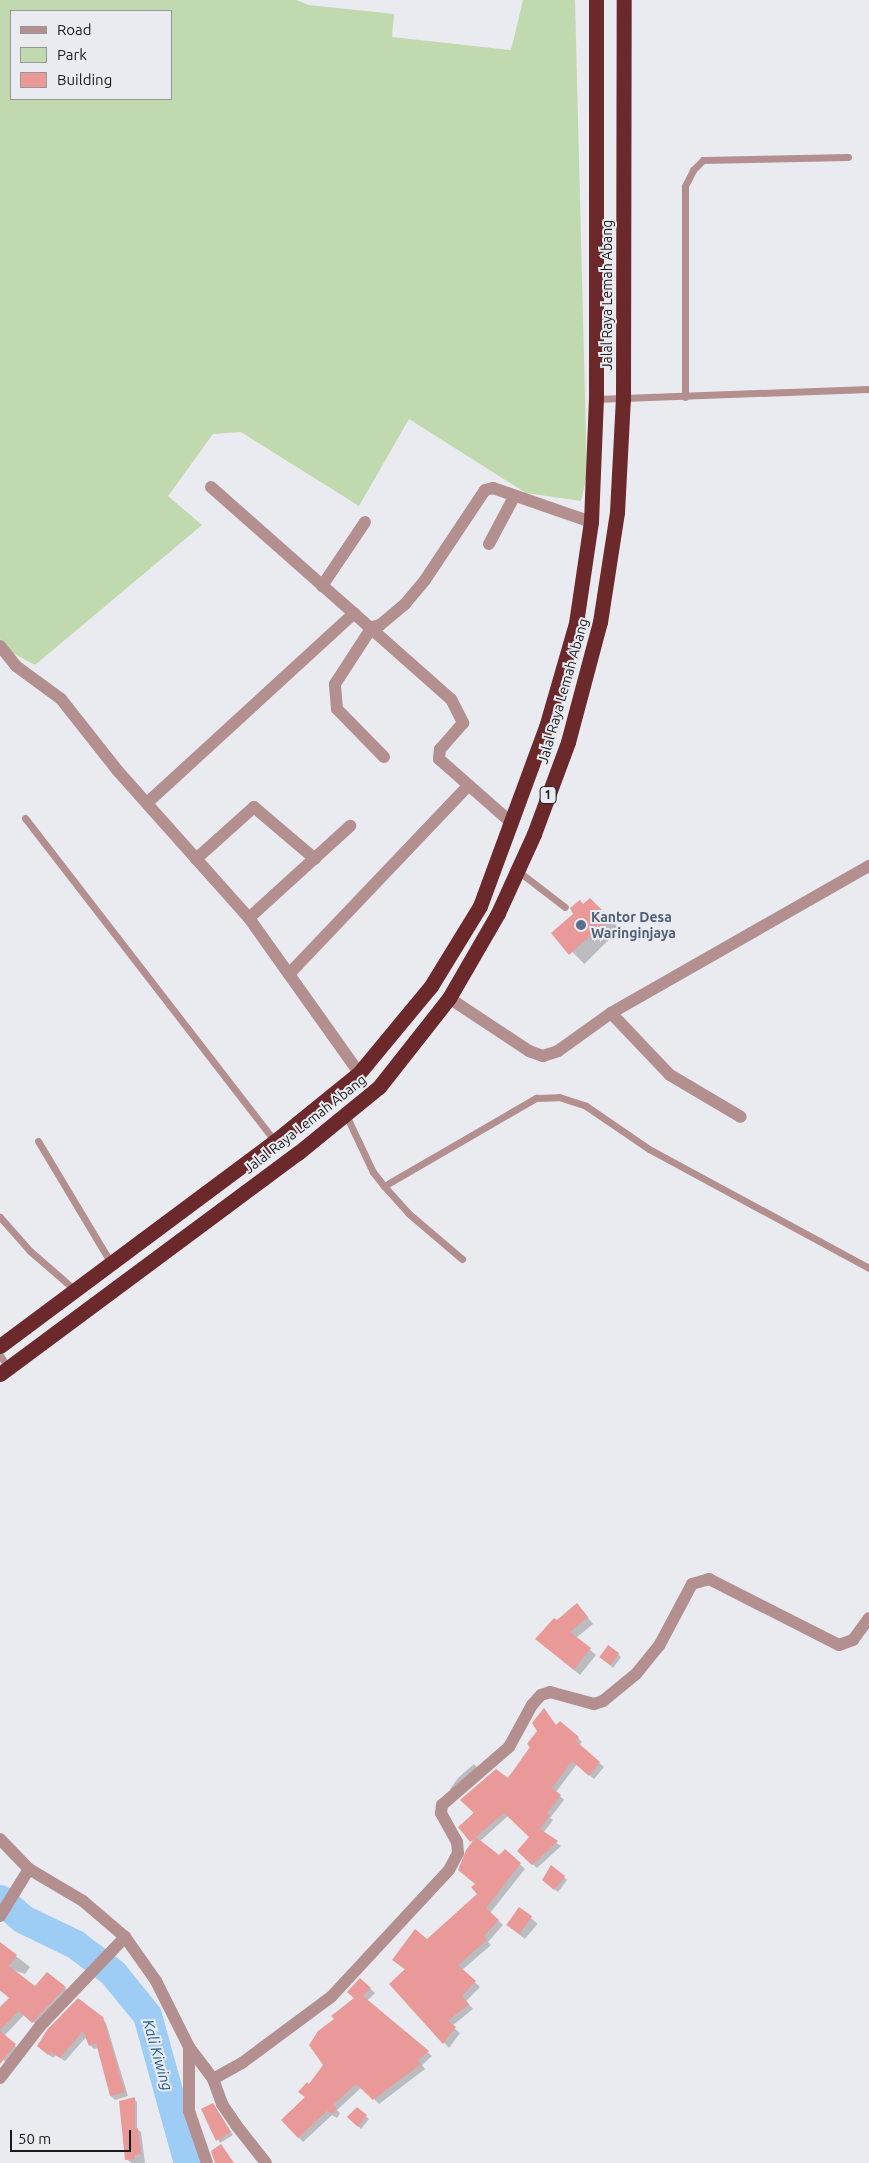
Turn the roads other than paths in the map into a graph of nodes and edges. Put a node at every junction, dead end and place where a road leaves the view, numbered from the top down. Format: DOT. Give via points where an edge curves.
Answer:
graph roads {
  1 [pos="596,0"];
  2 [pos="624,0"];
  3 [pos="848,157"];
  4 [pos="869,389"];
  5 [pos="685,397"];
  6 [pos="596,399"];
  7 [pos="623,399"];
  8 [pos="212,487"];
  9 [pos="514,498"];
  10 [pos="365,522"];
  11 [pos="591,522"];
  12 [pos="490,544"];
  13 [pos="322,586"];
  14 [pos="354,614"];
  15 [pos="372,627"];
  16 [pos="0,646"];
  17 [pos="384,757"];
  18 [pos="468,786"];
  19 [pos="147,803"];
  20 [pos="25,818"];
  21 [pos="513,824"];
  22 [pos="350,826"];
  23 [pos="196,859"];
  24 [pos="315,859"];
  25 [pos="869,866"];
  26 [pos="518,870"];
  27 [pos="564,907"];
  28 [pos="249,918"];
  29 [pos="289,974"];
  30 [pos="449,998"];
  31 [pos="611,1013"];
  32 [pos="359,1073"];
  33 [pos="346,1115"];
  34 [pos="741,1117"];
  35 [pos="38,1141"];
  36 [pos="276,1141"];
  37 [pos="384,1186"];
  38 [pos="0,1217"];
  39 [pos="462,1259"];
  40 [pos="112,1263"];
  41 [pos="869,1268"];
  42 [pos="76,1290"];
  43 [pos="0,1346"];
  44 [pos="3,1365"];
  45 [pos="869,1618"];
  46 [pos="0,1839"];
  47 [pos="29,1869"];
  48 [pos="0,1916"];
  49 [pos="125,1937"];
  50 [pos="188,2047"];
  51 [pos="0,2078"];
  52 [pos="213,2079"];
  53 [pos="208,2163"];
  54 [pos="266,2163"];
  1 -- 6 [label="highway, Jalal Raya Lemah Abang / 1"];
  2 -- 7 [label="highway, Jalal Raya Lemah Abang / 1"];
  3 -- 5 [label="lane" via="702,160 693,170 685,186"];
  4 -- 5 [label="lane"];
  5 -- 7 [label="lane"];
  6 -- 7 [label="lane"];
  6 -- 11 [label="highway, Jalal Raya Lemah Abang / 1"];
  7 -- 26 [label="highway, Jalal Raya Lemah Abang / 1" via="617,512 600,622 568,742"];
  8 -- 13 [label="street"];
  9 -- 11 [label="street"];
  9 -- 12 [label="street"];
  9 -- 15 [label="street" via="493,488 485,490 405,604 380,625"];
  10 -- 13 [label="street"];
  11 -- 21 [label="highway, Jalal Raya Lemah Abang / 1" via="576,623"];
  13 -- 14 [label="street"];
  14 -- 15 [label="street"];
  14 -- 19 [label="street"];
  15 -- 17 [label="street" via="334,684 333,692 337,710 346,722"];
  15 -- 18 [label="street" via="451,699 463,723 440,750 439,759"];
  16 -- 19 [label="street" via="16,666 61,699"];
  18 -- 21 [label="street"];
  18 -- 29 [label="street"];
  19 -- 23 [label="street"];
  20 -- 36 [label="lane"];
  21 -- 32 [label="highway, Jalal Raya Lemah Abang / 1" via="480,906 431,986"];
  22 -- 24 [label="street"];
  23 -- 24 [label="street" via="254,807"];
  23 -- 28 [label="street"];
  24 -- 28 [label="street"];
  25 -- 31 [label="street"];
  26 -- 27 [label="lane"];
  26 -- 30 [label="highway, Jalal Raya Lemah Abang / 1" via="498,913"];
  28 -- 29 [label="street"];
  29 -- 32 [label="street"];
  30 -- 31 [label="street" via="529,1051 543,1056 558,1051"];
  30 -- 33 [label="highway, Jalal Raya Lemah Abang / 1" via="385,1080"];
  31 -- 34 [label="street" via="670,1076"];
  32 -- 36 [label="highway, Jalal Raya Lemah Abang / 1"];
  33 -- 37 [label="lane" via="373,1172"];
  33 -- 44 [label="highway, Jalal Raya Lemah Abang / 1"];
  35 -- 40 [label="lane"];
  36 -- 40 [label="highway, Jalal Raya Lemah Abang / 1"];
  37 -- 39 [label="lane" via="408,1213"];
  37 -- 41 [label="lane" via="536,1098 559,1097 586,1106 649,1149"];
  38 -- 42 [label="lane" via="30,1250"];
  40 -- 42 [label="highway, Jalal Raya Lemah Abang / 1"];
  42 -- 43 [label="highway, Jalal Raya Lemah Abang / 1"];
  45 -- 52 [label="street" via="854,1640 839,1645 709,1579 692,1584 659,1646 636,1674 603,1701 594,1704 550,1692 541,1695 500,1757 442,1804 441,1813 457,1842 458,1853 449,1870 331,1997 242,2063"];
  46 -- 47 [label="street"];
  47 -- 48 [label="street"];
  47 -- 49 [label="street" via="83,1901"];
  49 -- 50 [label="street" via="156,1981"];
  49 -- 51 [label="street" via="41,2025"];
  50 -- 52 [label="street"];
  50 -- 53 [label="street" via="189,2111"];
  52 -- 54 [label="street" via="222,2104"];
}
